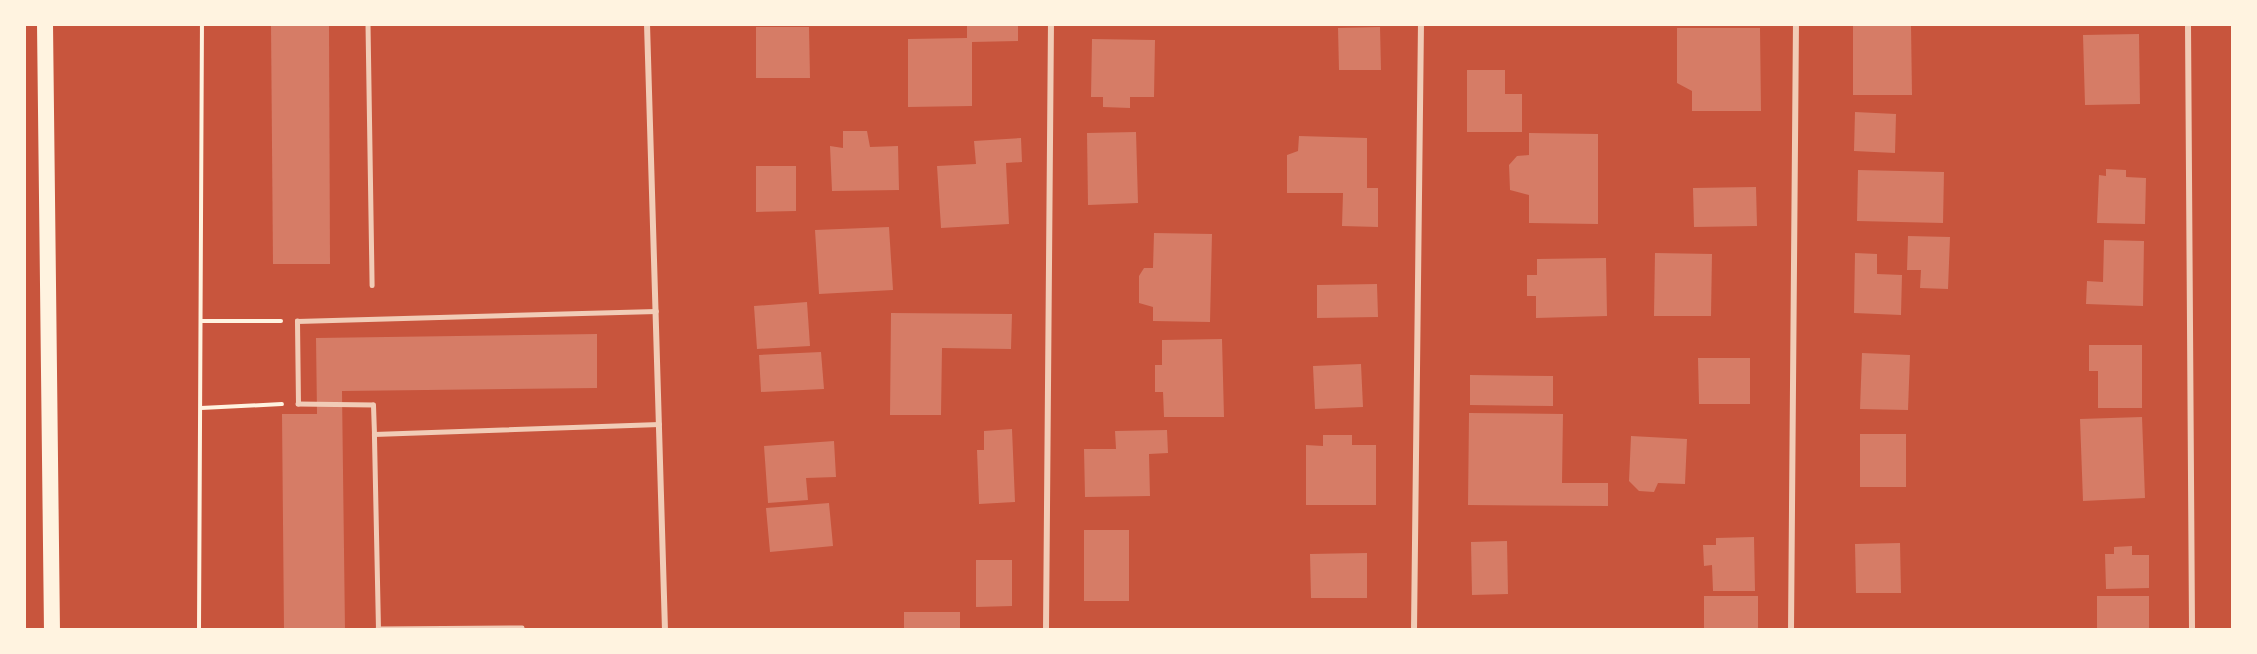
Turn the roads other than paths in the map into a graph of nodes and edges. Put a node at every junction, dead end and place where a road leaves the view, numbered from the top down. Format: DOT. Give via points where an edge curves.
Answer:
graph roads {
  1 [pos="45,24"];
  2 [pos="368,24"];
  3 [pos="647,24"];
  4 [pos="1051,24"];
  5 [pos="1421,24"];
  6 [pos="1796,24"];
  7 [pos="2188,24"];
  8 [pos="372,285"];
  9 [pos="656,311"];
  10 [pos="659,424"];
  11 [pos="374,434"];
  12 [pos="522,628"];
  13 [pos="52,630"];
  14 [pos="665,630"];
  15 [pos="1046,630"];
  16 [pos="1414,630"];
  17 [pos="1791,630"];
  18 [pos="2192,630"];
  1 -- 13 [label="highway"];
  2 -- 8 [label="lane"];
  3 -- 9 [label="street"];
  4 -- 15 [label="street"];
  5 -- 16 [label="street"];
  6 -- 17 [label="street"];
  7 -- 18 [label="street"];
  9 -- 10 [label="street"];
  9 -- 11 [label="lane" via="297,321 298,404 373,405"];
  10 -- 11 [label="lane"];
  10 -- 14 [label="street"];
  11 -- 12 [label="lane" via="378,629"];
}
